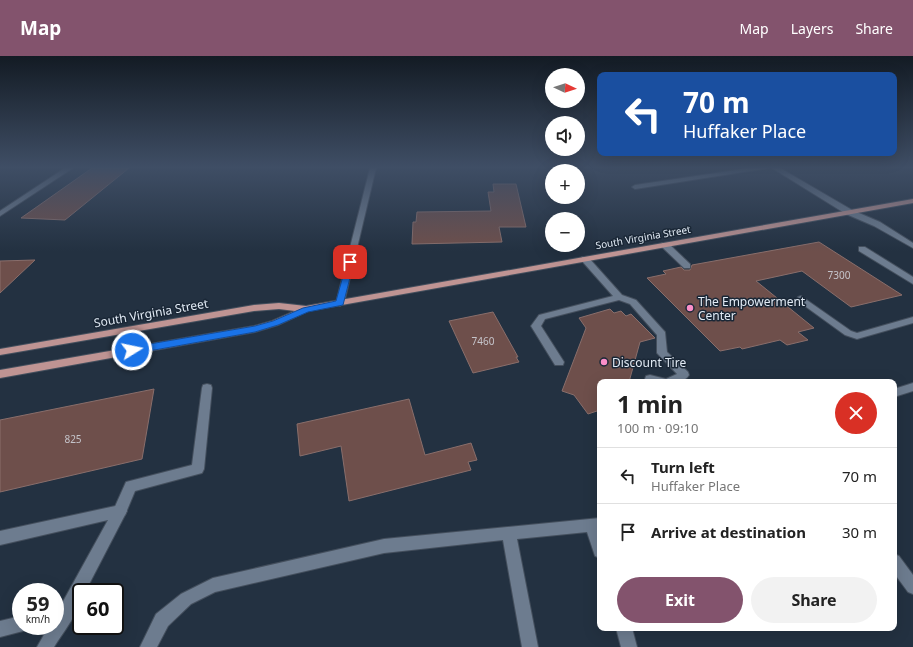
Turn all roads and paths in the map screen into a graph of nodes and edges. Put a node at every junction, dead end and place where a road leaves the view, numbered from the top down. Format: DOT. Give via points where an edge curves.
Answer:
graph roads {
  1 [pos="28,196"];
  2 [pos="366,196"];
  3 [pos="821,196"];
  4 [pos="913,201"];
  5 [pos="849,212"];
  6 [pos="0,214"];
  7 [pos="665,245"];
  8 [pos="913,246"];
  9 [pos="862,249"];
  10 [pos="585,259"];
  11 [pos="687,266"];
  12 [pos="913,281"];
  13 [pos="619,298"];
  14 [pos="801,298"];
  15 [pos="340,303"];
  16 [pos="306,309"];
  17 [pos="913,320"];
  18 [pos="0,352"];
  19 [pos="559,362"];
  20 [pos="0,374"];
  21 [pos="675,379"];
  22 [pos="913,387"];
  23 [pos="207,388"];
  24 [pos="897,392"];
  25 [pos="120,511"];
  26 [pos="596,525"];
  27 [pos="509,534"];
  28 [pos="0,538"];
  29 [pos="897,565"];
  30 [pos="913,587"];
  31 [pos="64,607"];
  32 [pos="12,626"];
  33 [pos="0,629"];
  34 [pos="625,631"];
  35 [pos="50,635"];
  36 [pos="45,647"];
  37 [pos="148,647"];
  38 [pos="530,647"];
  39 [pos="629,647"];
  1 -- 6 [label="street"];
  2 -- 15 [label="street"];
  3 -- 5 [label="street"];
  4 -- 5 [label="main road, South Virginia Street"];
  5 -- 7 [label="main road, South Virginia Street"];
  5 -- 8 [label="street" via="877,224"];
  7 -- 10 [label="main road, South Virginia Street"];
  7 -- 11 [label="street"];
  9 -- 12 [label="street"];
  10 -- 13 [label="street"];
  10 -- 15 [label="main road, South Virginia Street"];
  13 -- 19 [label="street" via="542,316 536,326"];
  13 -- 21 [label="street" via="633,302 662,334 662,353 684,375"];
  14 -- 17 [label="street" via="848,333 857,336"];
  15 -- 16 [label="main road, South Virginia Street"];
  16 -- 18 [label="main road, South Virginia Street" via="279,306 254,308"];
  16 -- 20 [label="main road, South Virginia Street" via="255,329"];
  22 -- 24 [label="street"];
  23 -- 25 [label="street" via="198,469 131,486"];
  25 -- 28 [label="street"];
  25 -- 31 [label="street"];
  26 -- 27 [label="street"];
  27 -- 37 [label="street" via="384,546 213,585 186,599 162,620"];
  27 -- 38 [label="street"];
  29 -- 30 [label="street"];
  32 -- 33 [label="street"];
  34 -- 39 [label="street"];
  35 -- 36 [label="street"];
}
